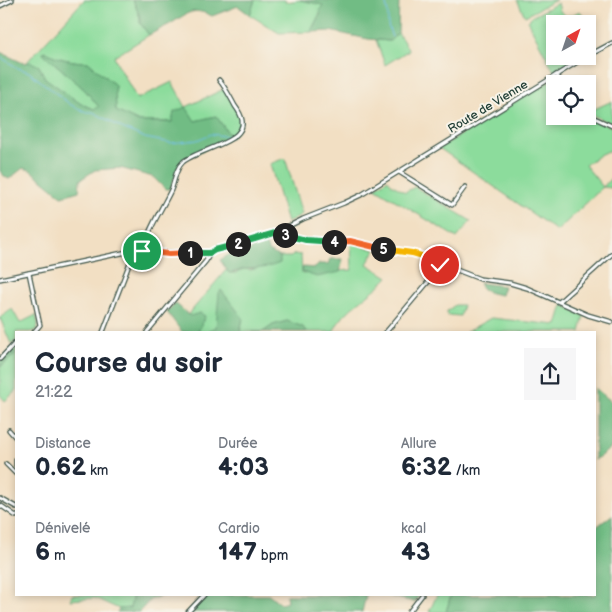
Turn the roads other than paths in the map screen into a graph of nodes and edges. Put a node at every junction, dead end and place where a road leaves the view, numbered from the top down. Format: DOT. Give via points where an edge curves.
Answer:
graph roads {
  1 [pos="12,0"];
  2 [pos="0,6"];
  3 [pos="612,43"];
  4 [pos="556,75"];
  5 [pos="218,80"];
  6 [pos="546,81"];
  7 [pos="596,118"];
  8 [pos="612,126"];
  9 [pos="399,172"];
  10 [pos="465,187"];
  11 [pos="278,232"];
  12 [pos="134,252"];
  13 [pos="142,252"];
  14 [pos="210,253"];
  15 [pos="612,254"];
  16 [pos="441,263"];
  17 [pos="29,273"];
  18 [pos="0,279"];
  19 [pos="560,301"];
  20 [pos="612,322"];
  21 [pos="35,331"];
  22 [pos="103,331"];
  23 [pos="148,331"];
  24 [pos="387,331"];
  25 [pos="15,343"];
  26 [pos="0,359"];
  27 [pos="9,430"];
  28 [pos="15,437"];
  29 [pos="6,464"];
  30 [pos="15,473"];
  31 [pos="0,498"];
  32 [pos="0,505"];
  33 [pos="15,506"];
  34 [pos="15,515"];
  35 [pos="203,596"];
  36 [pos="421,596"];
  37 [pos="188,612"];
  38 [pos="410,612"];
  1 -- 2 [label="street"];
  3 -- 4 [label="street, Route de Vienne"];
  5 -- 13 [label="street" via="242,118 240,130 230,139 181,164 172,188 150,227"];
  6 -- 9 [label="street, Route de Vienne"];
  7 -- 8 [label="street"];
  9 -- 10 [label="street" via="452,205"];
  9 -- 11 [label="street, Route de Vienne" via="355,198"];
  11 -- 14 [label="street, Route de Vienne"];
  11 -- 16 [label="street" via="306,240 354,242 412,253"];
  12 -- 13 [label="street, Route de Vienne"];
  12 -- 17 [label="street, Route de Vienne"];
  12 -- 22 [label="street"];
  13 -- 14 [label="street, Route de Vienne"];
  14 -- 23 [label="street"];
  15 -- 19 [label="street"];
  16 -- 19 [label="street" via="480,279 516,284"];
  16 -- 24 [label="street"];
  17 -- 18 [label="street, Route de Vienne"];
  17 -- 21 [label="street" via="40,325"];
  19 -- 20 [label="street"];
  25 -- 26 [label="street"];
  27 -- 28 [label="street"];
  29 -- 30 [label="street"];
  31 -- 33 [label="street"];
  32 -- 34 [label="street"];
  35 -- 37 [label="street"];
  36 -- 38 [label="street"];
}
